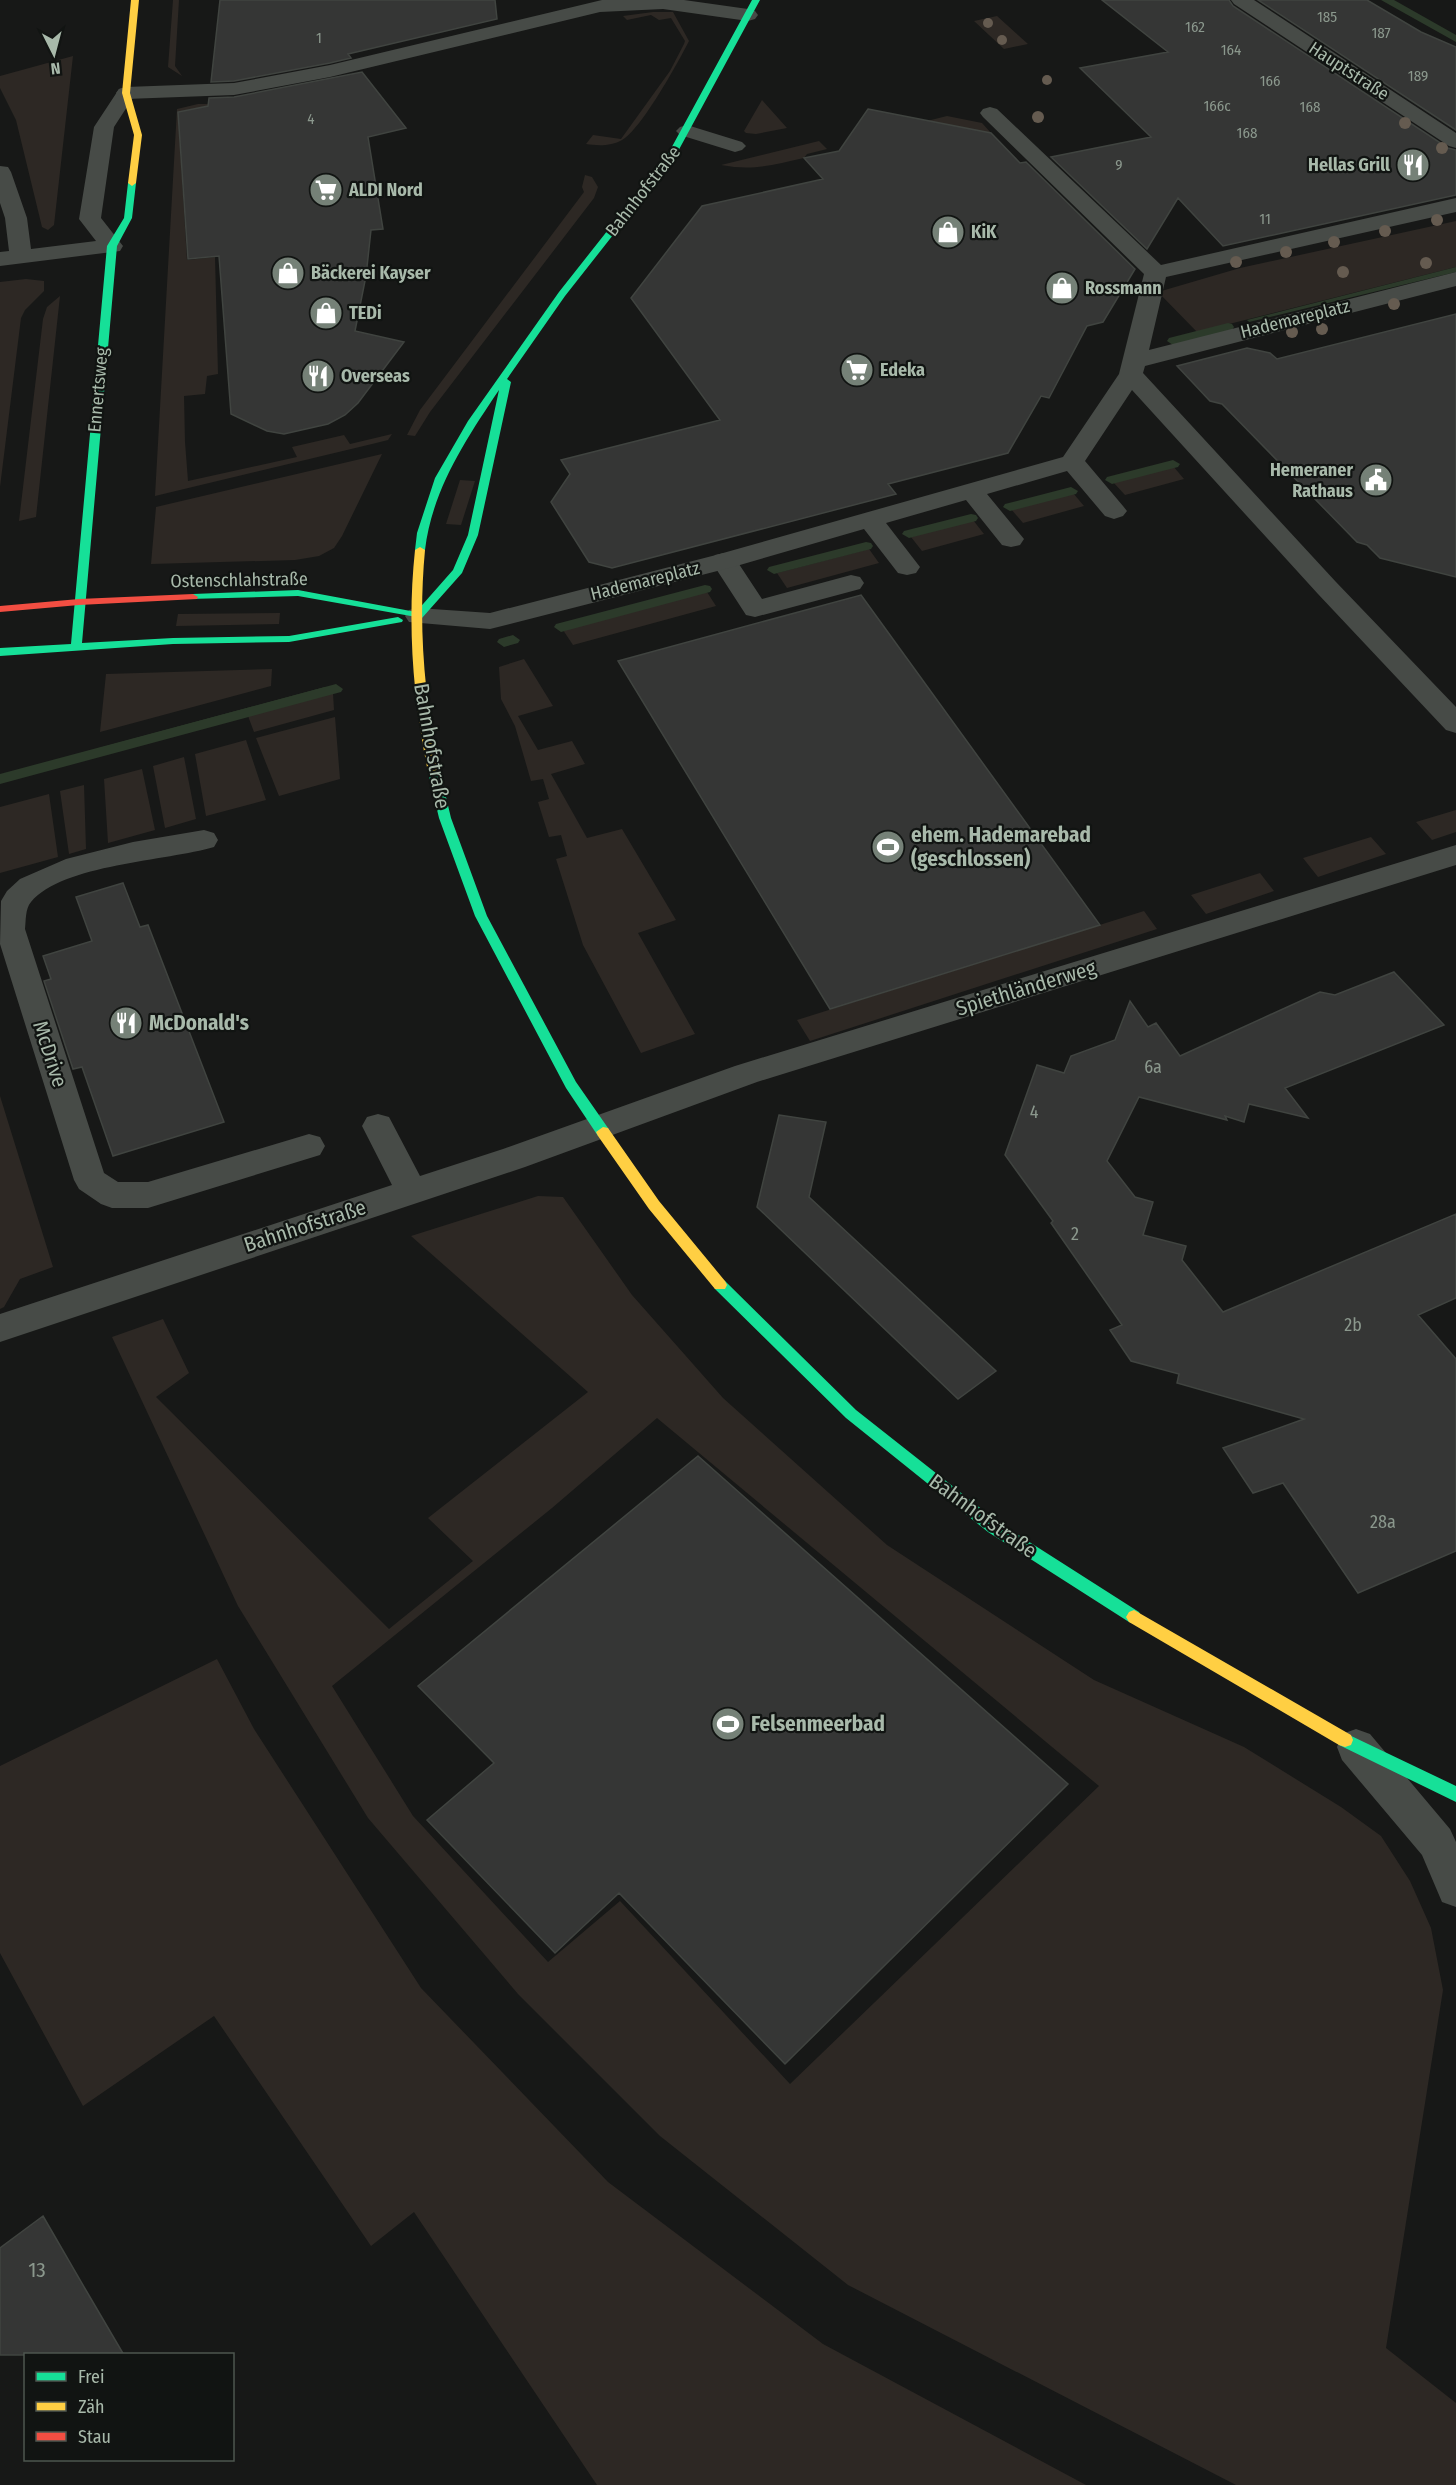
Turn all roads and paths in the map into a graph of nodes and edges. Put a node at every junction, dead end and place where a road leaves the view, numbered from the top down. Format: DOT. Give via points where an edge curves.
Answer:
graph roads {
  1 [pos="135,0"];
  2 [pos="627,0"];
  3 [pos="1241,0"];
  4 [pos="596,8"];
  5 [pos="752,8"];
  6 [pos="126,93"];
  7 [pos="990,113"];
  8 [pos="687,131"];
  9 [pos="1456,142"];
  10 [pos="735,146"];
  11 [pos="0,172"];
  12 [pos="1456,205"];
  13 [pos="112,246"];
  14 [pos="11,258"];
  15 [pos="1156,273"];
  16 [pos="1456,279"];
  17 [pos="1133,367"];
  18 [pos="508,368"];
  19 [pos="1072,462"];
  20 [pos="972,492"];
  21 [pos="1114,511"];
  22 [pos="870,520"];
  23 [pos="1011,539"];
  24 [pos="1294,551"];
  25 [pos="1266,559"];
  26 [pos="723,561"];
  27 [pos="908,567"];
  28 [pos="852,583"];
  29 [pos="79,602"];
  30 [pos="0,609"];
  31 [pos="418,616"];
  32 [pos="76,646"];
  33 [pos="0,652"];
  34 [pos="1456,724"];
  35 [pos="204,840"];
  36 [pos="1456,855"];
  37 [pos="378,1125"];
  38 [pos="599,1128"];
  39 [pos="309,1146"];
  40 [pos="411,1191"];
  41 [pos="5,1326"];
  42 [pos="1356,1746"];
  43 [pos="1456,1794"];
  44 [pos="1456,1888"];
  1 -- 6 [label="main road"];
  2 -- 4 [label="street"];
  3 -- 9 [label="street, Hauptstraße"];
  4 -- 5 [label="street" via="663,3"];
  4 -- 6 [label="street" via="330,71 234,89"];
  5 -- 8 [label="main road, Bahnhofstraße"];
  6 -- 13 [label="main road" via="138,135 128,218"];
  6 -- 13 [label="street" via="104,127 90,219"];
  7 -- 15 [label="street"];
  8 -- 10 [label="street"];
  8 -- 18 [label="main road, Bahnhofstraße"];
  11 -- 14 [label="street" via="16,218"];
  12 -- 15 [label="street"];
  13 -- 14 [label="street"];
  13 -- 29 [label="main road, Ennertsweg"];
  15 -- 17 [label="street"];
  16 -- 17 [label="street, Hademareplatz"];
  17 -- 19 [label="street"];
  17 -- 24 [label="street"];
  18 -- 31 [label="main road, Bahnhofstraße" via="473,535 458,571"];
  18 -- 31 [label="main road, Bahnhofstraße" via="440,478 422,533 417,571"];
  19 -- 20 [label="street, Hademareplatz"];
  19 -- 21 [label="street"];
  20 -- 22 [label="street, Hademareplatz"];
  20 -- 23 [label="street"];
  22 -- 26 [label="street, Hademareplatz"];
  22 -- 27 [label="street"];
  24 -- 25 [label="street"];
  24 -- 34 [label="street"];
  26 -- 28 [label="street" via="755,609"];
  26 -- 31 [label="street, Hademareplatz" via="490,621"];
  29 -- 30 [label="main road, Ostenschlahstraße"];
  29 -- 31 [label="main road, Ostenschlahstraße" via="298,593"];
  29 -- 32 [label="main road, Ennertsweg"];
  31 -- 32 [label="main road" via="289,639"];
  31 -- 38 [label="main road, Bahnhofstraße" via="418,678 430,755 457,855 481,916 571,1085"];
  32 -- 33 [label="main road"];
  35 -- 39 [label="street, McDrive" via="144,848 45,876 16,898 10,929 90,1180 112,1195 148,1195"];
  36 -- 38 [label="street, Spiethländerweg" via="746,1074"];
  37 -- 40 [label="street"];
  38 -- 40 [label="street, Bahnhofstraße"];
  38 -- 42 [label="main road, Bahnhofstraße" via="654,1205 724,1290 851,1414 993,1527 1169,1640"];
  40 -- 41 [label="street, Bahnhofstraße"];
  42 -- 43 [label="main road, Bahnhofstraße"];
  42 -- 44 [label="street" via="1436,1842"];
}
